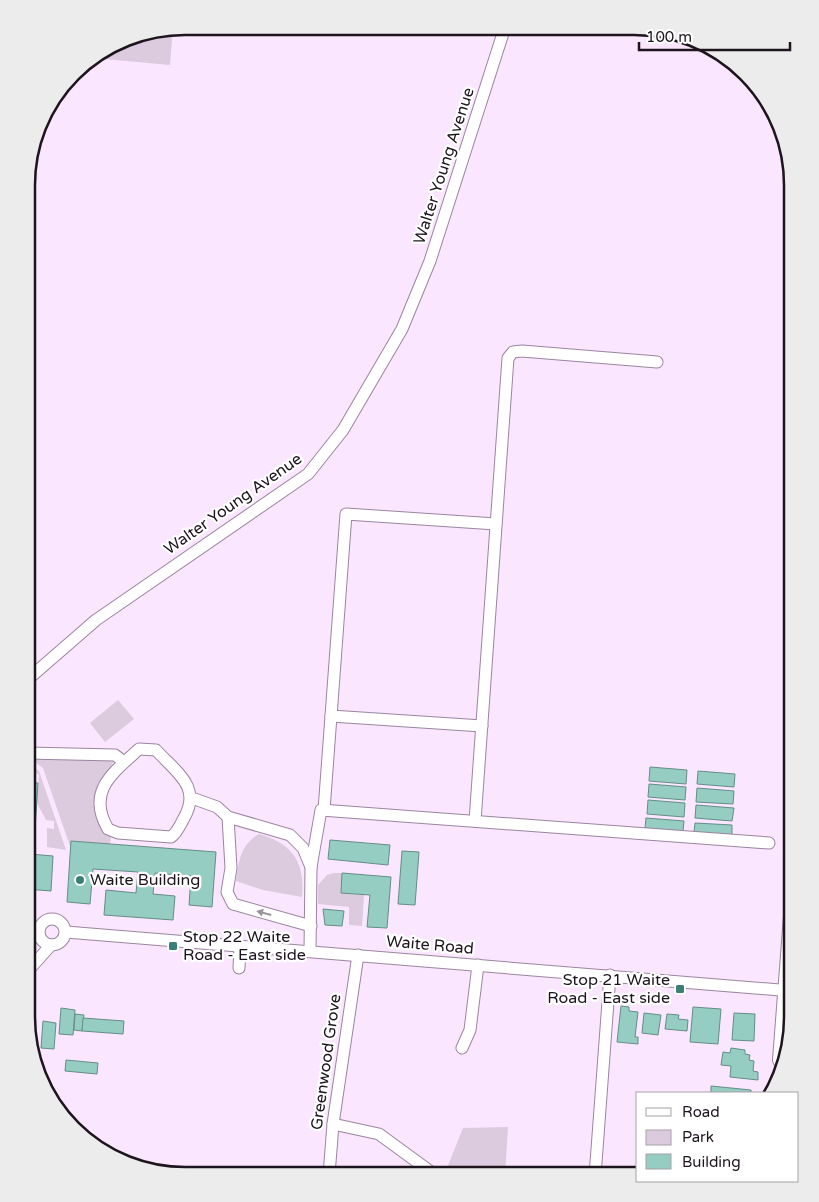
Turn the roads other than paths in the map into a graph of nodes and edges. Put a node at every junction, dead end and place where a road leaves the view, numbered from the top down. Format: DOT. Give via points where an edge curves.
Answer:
graph roads {
  1 [pos="503,35"];
  2 [pos="657,362"];
  3 [pos="496,524"];
  4 [pos="35,673"];
  5 [pos="331,716"];
  6 [pos="482,726"];
  7 [pos="35,753"];
  8 [pos="124,762"];
  9 [pos="192,798"];
  10 [pos="324,810"];
  11 [pos="228,817"];
  12 [pos="475,821"];
  13 [pos="769,843"];
  14 [pos="312,867"];
  15 [pos="311,926"];
  16 [pos="35,930"];
  17 [pos="39,931"];
  18 [pos="66,932"];
  19 [pos="51,945"];
  20 [pos="240,946"];
  21 [pos="310,951"];
  22 [pos="358,955"];
  23 [pos="35,963"];
  24 [pos="478,965"];
  25 [pos="239,968"];
  26 [pos="610,975"];
  27 [pos="784,991"];
  28 [pos="462,1048"];
  29 [pos="333,1124"];
  30 [pos="329,1167"];
  31 [pos="424,1167"];
  32 [pos="596,1167"];
  1 -- 4 [label="street, Walter Young Avenue" via="430,261 402,328 343,430 308,474 96,620"];
  2 -- 3 [label="street" via="513,352 508,358"];
  3 -- 5 [label="street" via="346,514"];
  3 -- 6 [label="street"];
  5 -- 6 [label="street"];
  5 -- 10 [label="street"];
  6 -- 12 [label="street"];
  7 -- 8 [label="street" via="115,755"];
  8 -- 9 [label="street" via="139,749 156,750 185,782"];
  8 -- 9 [label="street" via="112,773 101,791 101,814 108,829 118,833 170,837 190,808"];
  9 -- 11 [label="street" via="217,807"];
  10 -- 12 [label="street"];
  10 -- 14 [label="street" via="321,810"];
  11 -- 14 [label="street" via="290,835 303,848"];
  15 -- 11 [label="street, one-way" via="233,904 228,892 231,868"];
  12 -- 13 [label="street"];
  14 -- 15 [label="street"];
  15 -- 21 [label="street"];
  16 -- 17 [label="street"];
  17 -- 18 [label="street" via="43,922 56,919"];
  17 -- 19 [label="street" via="43,941"];
  18 -- 19 [label="street" via="62,941"];
  18 -- 20 [label="street, Waite Road"];
  19 -- 23 [label="street"];
  20 -- 21 [label="street, Waite Road"];
  20 -- 25 [label="street"];
  21 -- 22 [label="street, Waite Road"];
  22 -- 24 [label="street, Waite Road"];
  22 -- 29 [label="street, Greenwood Grove"];
  24 -- 26 [label="street, Waite Road"];
  24 -- 28 [label="street" via="470,1030"];
  26 -- 27 [label="street, Waite Road"];
  26 -- 32 [label="street"];
  29 -- 30 [label="street, Greenwood Grove"];
  29 -- 31 [label="street" via="379,1134"];
}
